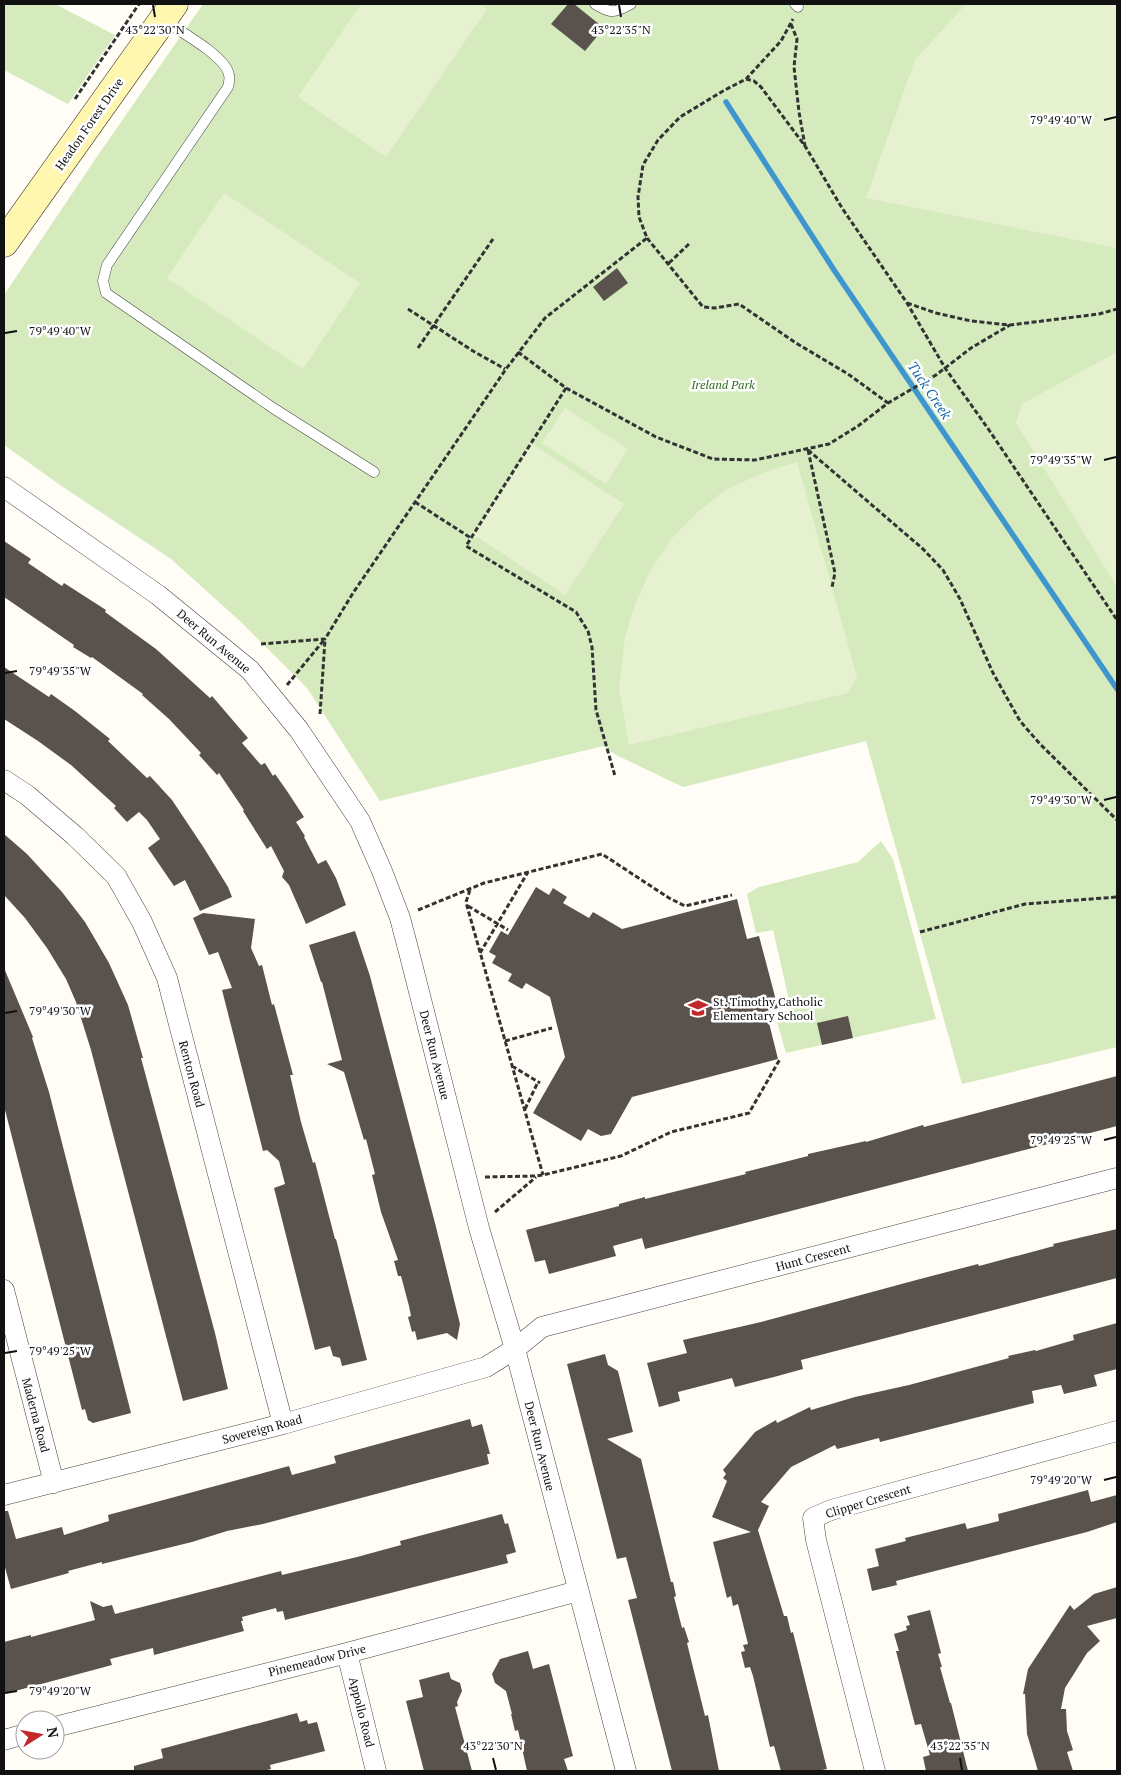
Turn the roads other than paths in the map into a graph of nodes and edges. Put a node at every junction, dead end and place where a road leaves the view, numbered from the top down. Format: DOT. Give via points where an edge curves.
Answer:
graph roads {
  1 [pos="595,4"];
  2 [pos="632,4"];
  3 [pos="168,12"];
  4 [pos="4,243"];
  5 [pos="374,472"];
  6 [pos="4,486"];
  7 [pos="4,780"];
  8 [pos="1117,1178"];
  9 [pos="4,1290"];
  10 [pos="515,1349"];
  11 [pos="283,1424"];
  12 [pos="1117,1431"];
  13 [pos="54,1483"];
  14 [pos="4,1495"];
  15 [pos="578,1591"];
  16 [pos="347,1653"];
  17 [pos="65,1724"];
  18 [pos="376,1771"];
  19 [pos="626,1771"];
  20 [pos="875,1771"];
  1 -- 2 [label="lane" via="608,12"];
  3 -- 4 [label="street, Headon Forest Drive"];
  3 -- 5 [label="lane" via="224,64 229,74 228,87 107,265 103,281 106,293 273,408"];
  6 -- 10 [label="street, Deer Run Avenue" via="158,595 250,670 299,730 360,821 400,918 479,1228"];
  7 -- 11 [label="street, Renton Road" via="75,836 116,876 142,922 167,978"];
  8 -- 10 [label="street, Hunt Crescent" via="542,1327"];
  9 -- 13 [label="street, Maderna Road"];
  10 -- 11 [label="street, Sovereign Road" via="486,1367"];
  10 -- 15 [label="street, Deer Run Avenue"];
  11 -- 13 [label="street, Sovereign Road"];
  12 -- 20 [label="street, Clipper Crescent" via="831,1510 813,1518"];
  13 -- 14 [label="street, Sovereign Road"];
  15 -- 16 [label="street, Pinemeadow Drive"];
  15 -- 19 [label="street, Deer Run Avenue"];
  16 -- 17 [label="street, Pinemeadow Drive"];
  16 -- 18 [label="street, Appollo Road"];
}
